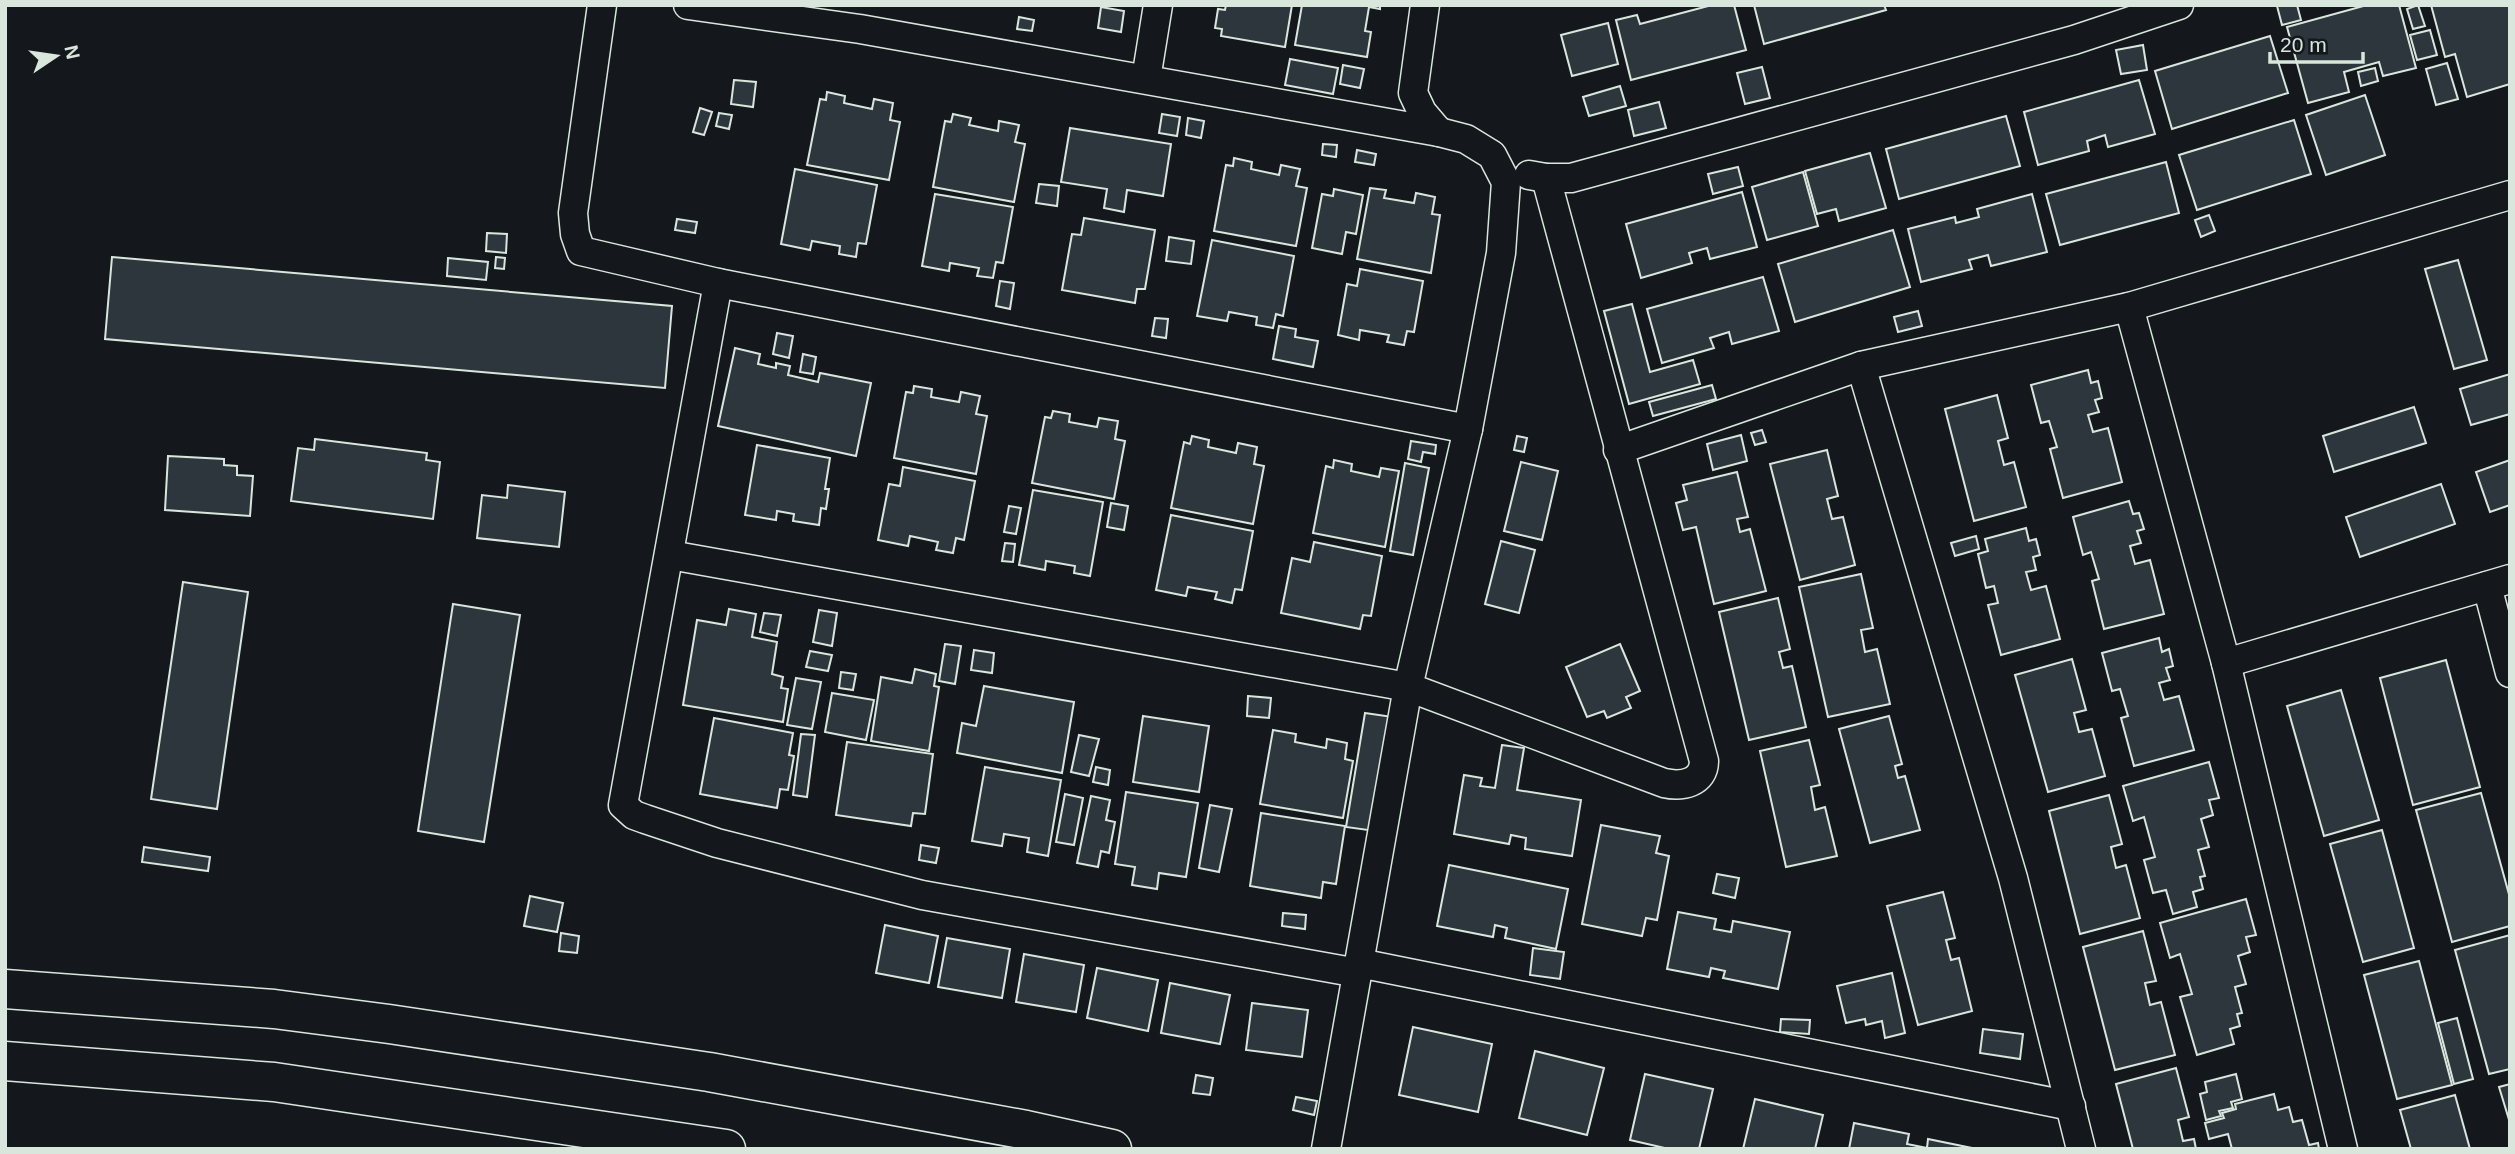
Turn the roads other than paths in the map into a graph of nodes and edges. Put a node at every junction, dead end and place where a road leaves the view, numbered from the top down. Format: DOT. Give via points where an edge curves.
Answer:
graph roads {
  1 [pos="602,5"];
  2 [pos="688,5"];
  3 [pos="1158,5"];
  4 [pos="1425,5"];
  5 [pos="2179,5"];
  6 [pos="862,17"];
  7 [pos="1146,79"];
  8 [pos="1439,132"];
  9 [pos="1546,178"];
  10 [pos="1506,182"];
  11 [pos="2510,195"];
  12 [pos="718,283"];
  13 [pos="2129,307"];
  14 [pos="1861,366"];
  15 [pos="1468,429"];
  16 [pos="1618,450"];
  17 [pos="670,555"];
  18 [pos="2499,582"];
  19 [pos="2227,663"];
  20 [pos="2510,673"];
  21 [pos="1408,687"];
  22 [pos="1359,968"];
  23 [pos="5,989"];
  24 [pos="5,1061"];
  25 [pos="2071,1106"];
  26 [pos="726,1149"];
  27 [pos="1112,1149"];
  28 [pos="1326,1149"];
  29 [pos="2081,1149"];
  30 [pos="2343,1149"];
  1 -- 12 [label="street" via="573,213 581,251"];
  2 -- 6 [label="street"];
  3 -- 7 [label="street"];
  4 -- 8 [label="street" via="1413,93"];
  5 -- 9 [label="street" via="2048,48 1571,178"];
  6 -- 7 [label="street"];
  7 -- 8 [label="street"];
  8 -- 10 [label="street" via="1466,139 1492,155"];
  9 -- 10 [label="street" via="1531,174"];
  9 -- 16 [label="street"];
  10 -- 15 [label="street" via="1501,253"];
  11 -- 13 [label="street"];
  12 -- 15 [label="street"];
  12 -- 17 [label="street"];
  13 -- 14 [label="street"];
  13 -- 19 [label="street"];
  14 -- 16 [label="street"];
  14 -- 25 [label="street" via="2013,878"];
  15 -- 21 [label="street"];
  16 -- 21 [label="street" via="1703,761 1704,771 1697,779 1675,786 1664,783"];
  17 -- 21 [label="street"];
  17 -- 22 [label="street" via="624,797 624,805 634,815 717,843 922,895"];
  18 -- 19 [label="street"];
  18 -- 20 [label="street"];
  19 -- 30 [label="street"];
  21 -- 22 [label="street"];
  22 -- 25 [label="street"];
  22 -- 28 [label="street"];
  23 -- 27 [label="highway" via="274,1009 389,1024 709,1072"];
  24 -- 26 [label="highway" via="274,1082"];
  25 -- 29 [label="street"];
}
